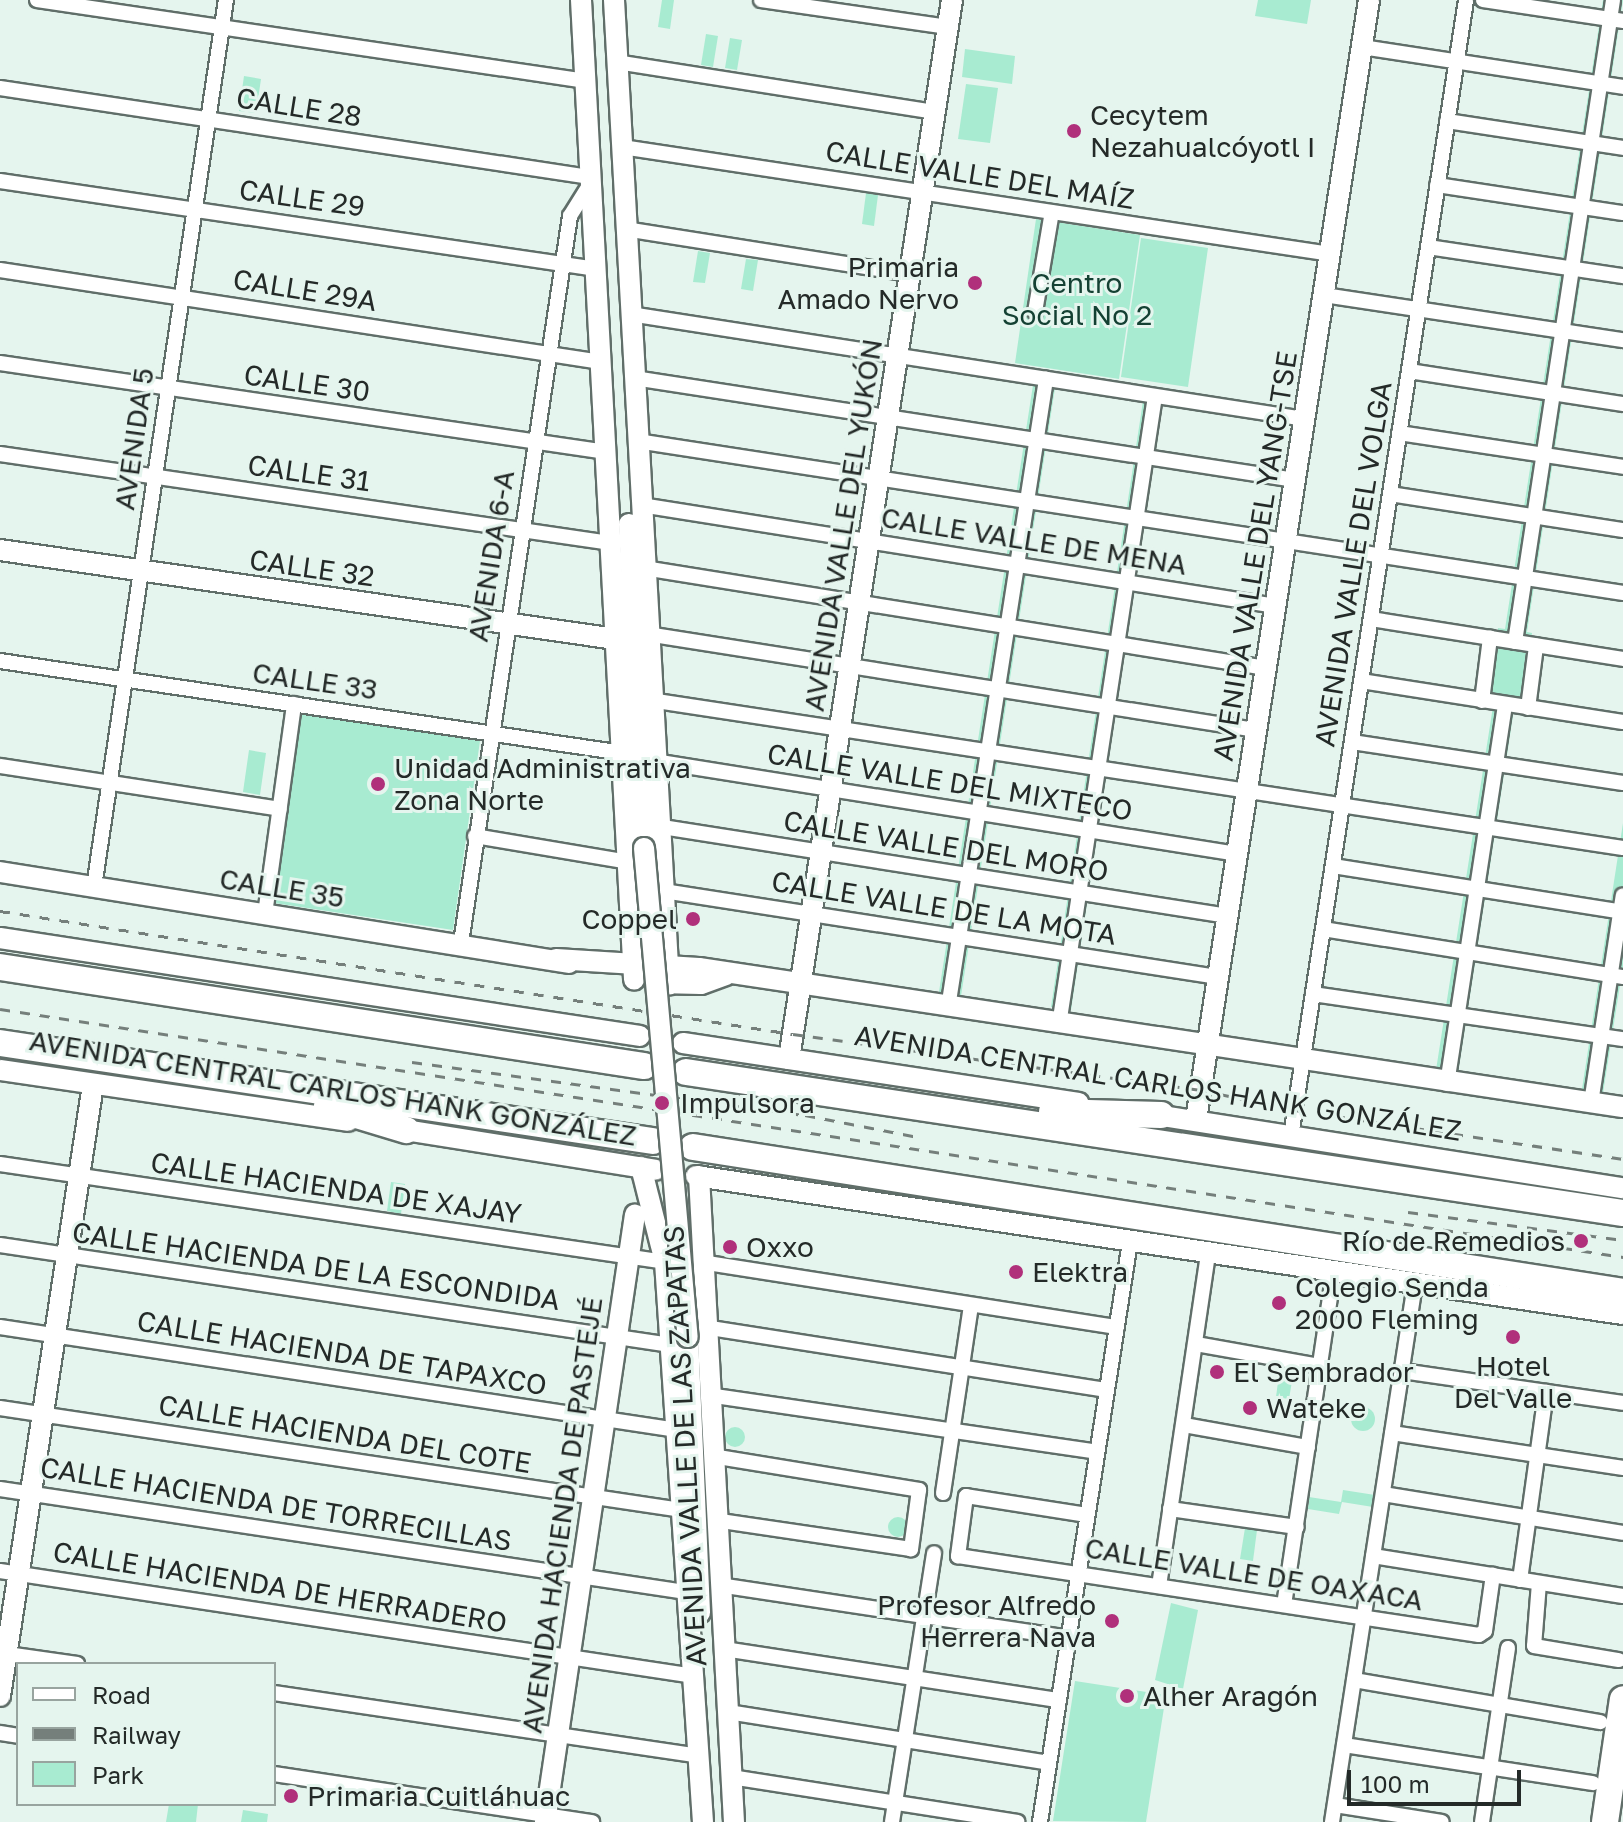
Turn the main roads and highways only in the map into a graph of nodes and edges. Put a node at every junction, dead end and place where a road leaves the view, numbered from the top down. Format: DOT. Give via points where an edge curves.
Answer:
graph roads {
  1 [pos="581,0"];
  2 [pos="614,0"];
  3 [pos="952,0"];
  4 [pos="1369,0"];
  5 [pos="637,441"];
  6 [pos="606,452"];
  7 [pos="0,550"];
  8 [pos="637,569"];
  9 [pos="615,639"];
  10 [pos="636,855"];
  11 [pos="0,872"];
  12 [pos="631,895"];
  13 [pos="661,899"];
  14 [pos="0,938"];
  15 [pos="0,967"];
  16 [pos="635,973"];
  17 [pos="668,975"];
  18 [pos="801,983"];
  19 [pos="640,1036"];
  20 [pos="0,1043"];
  21 [pos="683,1043"];
  22 [pos="1207,1048"];
  23 [pos="789,1059"];
  24 [pos="644,1066"];
  25 [pos="0,1070"];
  26 [pos="686,1072"];
  27 [pos="240,1079"];
  28 [pos="93,1085"];
  29 [pos="844,1097"];
  30 [pos="1623,1107"];
  31 [pos="1161,1115"];
  32 [pos="1196,1120"];
  33 [pos="406,1130"];
  34 [pos="653,1141"];
  35 [pos="693,1147"];
  36 [pos="648,1169"];
  37 [pos="1623,1188"];
  38 [pos="1623,1213"];
  39 [pos="635,1215"];
  40 [pos="1623,1292"];
  41 [pos="669,1313"];
  42 [pos="1623,1314"];
  43 [pos="692,1330"];
  44 [pos="700,1554"];
  45 [pos="9,1572"];
  46 [pos="3,1653"];
  47 [pos="694,1676"];
  48 [pos="0,1696"];
  49 [pos="1623,1699"];
  50 [pos="728,1712"];
  51 [pos="545,1819"];
  52 [pos="703,1822"];
  53 [pos="734,1822"];
  54 [pos="1605,1822"];
  1 -- 6 [label="main road, AVENIDA VALLE DE LAS ZAPATAS"];
  2 -- 5 [label="main road, AVENIDA VALLE DE LAS ZAPATAS"];
  3 -- 18 [label="main road, AVENIDA VALLE DEL YUKÓN"];
  4 -- 22 [label="main road, AVENIDA VALLE DEL YANG-TSE"];
  5 -- 8 [label="main road, AVENIDA VALLE DE LAS ZAPATAS"];
  5 -- 8 [label="main road, AVENIDA VALLE DE LAS ZAPATAS" via="629,495"];
  6 -- 8 [label="main road, AVENIDA VALLE DE LAS ZAPATAS"];
  6 -- 9 [label="main road, AVENIDA VALLE DE LAS ZAPATAS"];
  7 -- 9 [label="main road, CALLE 32"];
  8 -- 10 [label="main road, AVENIDA VALLE DE LAS ZAPATAS"];
  8 -- 13 [label="main road, AVENIDA VALLE DE LAS ZAPATAS" via="647,634"];
  9 -- 10 [label="main road, AVENIDA VALLE DE LAS ZAPATAS"];
  10 -- 12 [label="main road, AVENIDA VALLE DE LAS ZAPATAS"];
  10 -- 43 [label="main road, AVENIDA VALLE DE LAS ZAPATAS, bridge"];
  11 -- 16 [label="main road, CALLE 35"];
  12 -- 13 [label="main road"];
  12 -- 16 [label="main road, AVENIDA VALLE DE LAS ZAPATAS"];
  13 -- 17 [label="main road, AVENIDA VALLE DE LAS ZAPATAS"];
  14 -- 19 [label="main road"];
  15 -- 24 [label="highway"];
  16 -- 17 [label="main road, CALLE 35"];
  17 -- 18 [label="main road, AVENIDA CENTRAL CARLOS HANK GONZÁLEZ"];
  18 -- 22 [label="main road, AVENIDA CENTRAL CARLOS HANK GONZÁLEZ"];
  18 -- 23 [label="main road, AVENIDA VALLE DEL YUKÓN"];
  20 -- 27 [label="highway, AVENIDA CENTRAL CARLOS HANK GONZÁLEZ"];
  21 -- 23 [label="main road, AVENIDA CENTRAL CARLOS HANK GONZÁLEZ"];
  22 -- 30 [label="main road, AVENIDA CENTRAL CARLOS HANK GONZÁLEZ"];
  22 -- 32 [label="main road, AVENIDA VALLE DEL YANG-TSE"];
  23 -- 31 [label="main road, AVENIDA CENTRAL CARLOS HANK GONZÁLEZ"];
  25 -- 28 [label="main road, AVENIDA CENTRAL CARLOS HANK GONZÁLEZ"];
  26 -- 29 [label="highway, AVENIDA CENTRAL CARLOS HANK GONZÁLEZ"];
  27 -- 33 [label="highway" via="277,1095"];
  27 -- 34 [label="highway, AVENIDA CENTRAL CARLOS HANK GONZÁLEZ"];
  28 -- 33 [label="main road, AVENIDA CENTRAL CARLOS HANK GONZÁLEZ"];
  28 -- 45 [label="main road" via="31,1493"];
  29 -- 31 [label="highway"];
  29 -- 38 [label="highway, AVENIDA CENTRAL CARLOS HANK GONZÁLEZ"];
  31 -- 32 [label="main road, AVENIDA CENTRAL CARLOS HANK GONZÁLEZ"];
  32 -- 37 [label="main road, AVENIDA CENTRAL CARLOS HANK GONZÁLEZ"];
  33 -- 36 [label="main road, AVENIDA CENTRAL CARLOS HANK GONZÁLEZ"];
  35 -- 40 [label="highway"];
  36 -- 41 [label="main road, AVENIDA VALLE DE LAS ZAPATAS"];
  39 -- 51 [label="main road, AVENIDA HACIENDA DE PASTEJÉ"];
  41 -- 43 [label="main road, AVENIDA VALLE DE LAS ZAPATAS"];
  41 -- 43 [label="main road" via="684,1305"];
  42 -- 43 [label="main road, AVENIDA VALLE DE LAS ZAPATAS" via="697,1176 701,1262"];
  43 -- 44 [label="main road, AVENIDA VALLE DE LAS ZAPATAS"];
  43 -- 47 [label="main road, AVENIDA VALLE DE LAS ZAPATAS" via="677,1430"];
  43 -- 50 [label="main road, AVENIDA VALLE DE LAS ZAPATAS" via="716,1395 712,1456"];
  44 -- 47 [label="main road, AVENIDA VALLE DE LAS ZAPATAS"];
  44 -- 50 [label="main road, AVENIDA VALLE DE LAS ZAPATAS"];
  45 -- 46 [label="main road"];
  46 -- 48 [label="main road"];
  47 -- 52 [label="main road, AVENIDA VALLE DE LAS ZAPATAS"];
  49 -- 54 [label="highway"];
  50 -- 53 [label="main road, AVENIDA VALLE DE LAS ZAPATAS"];
}
